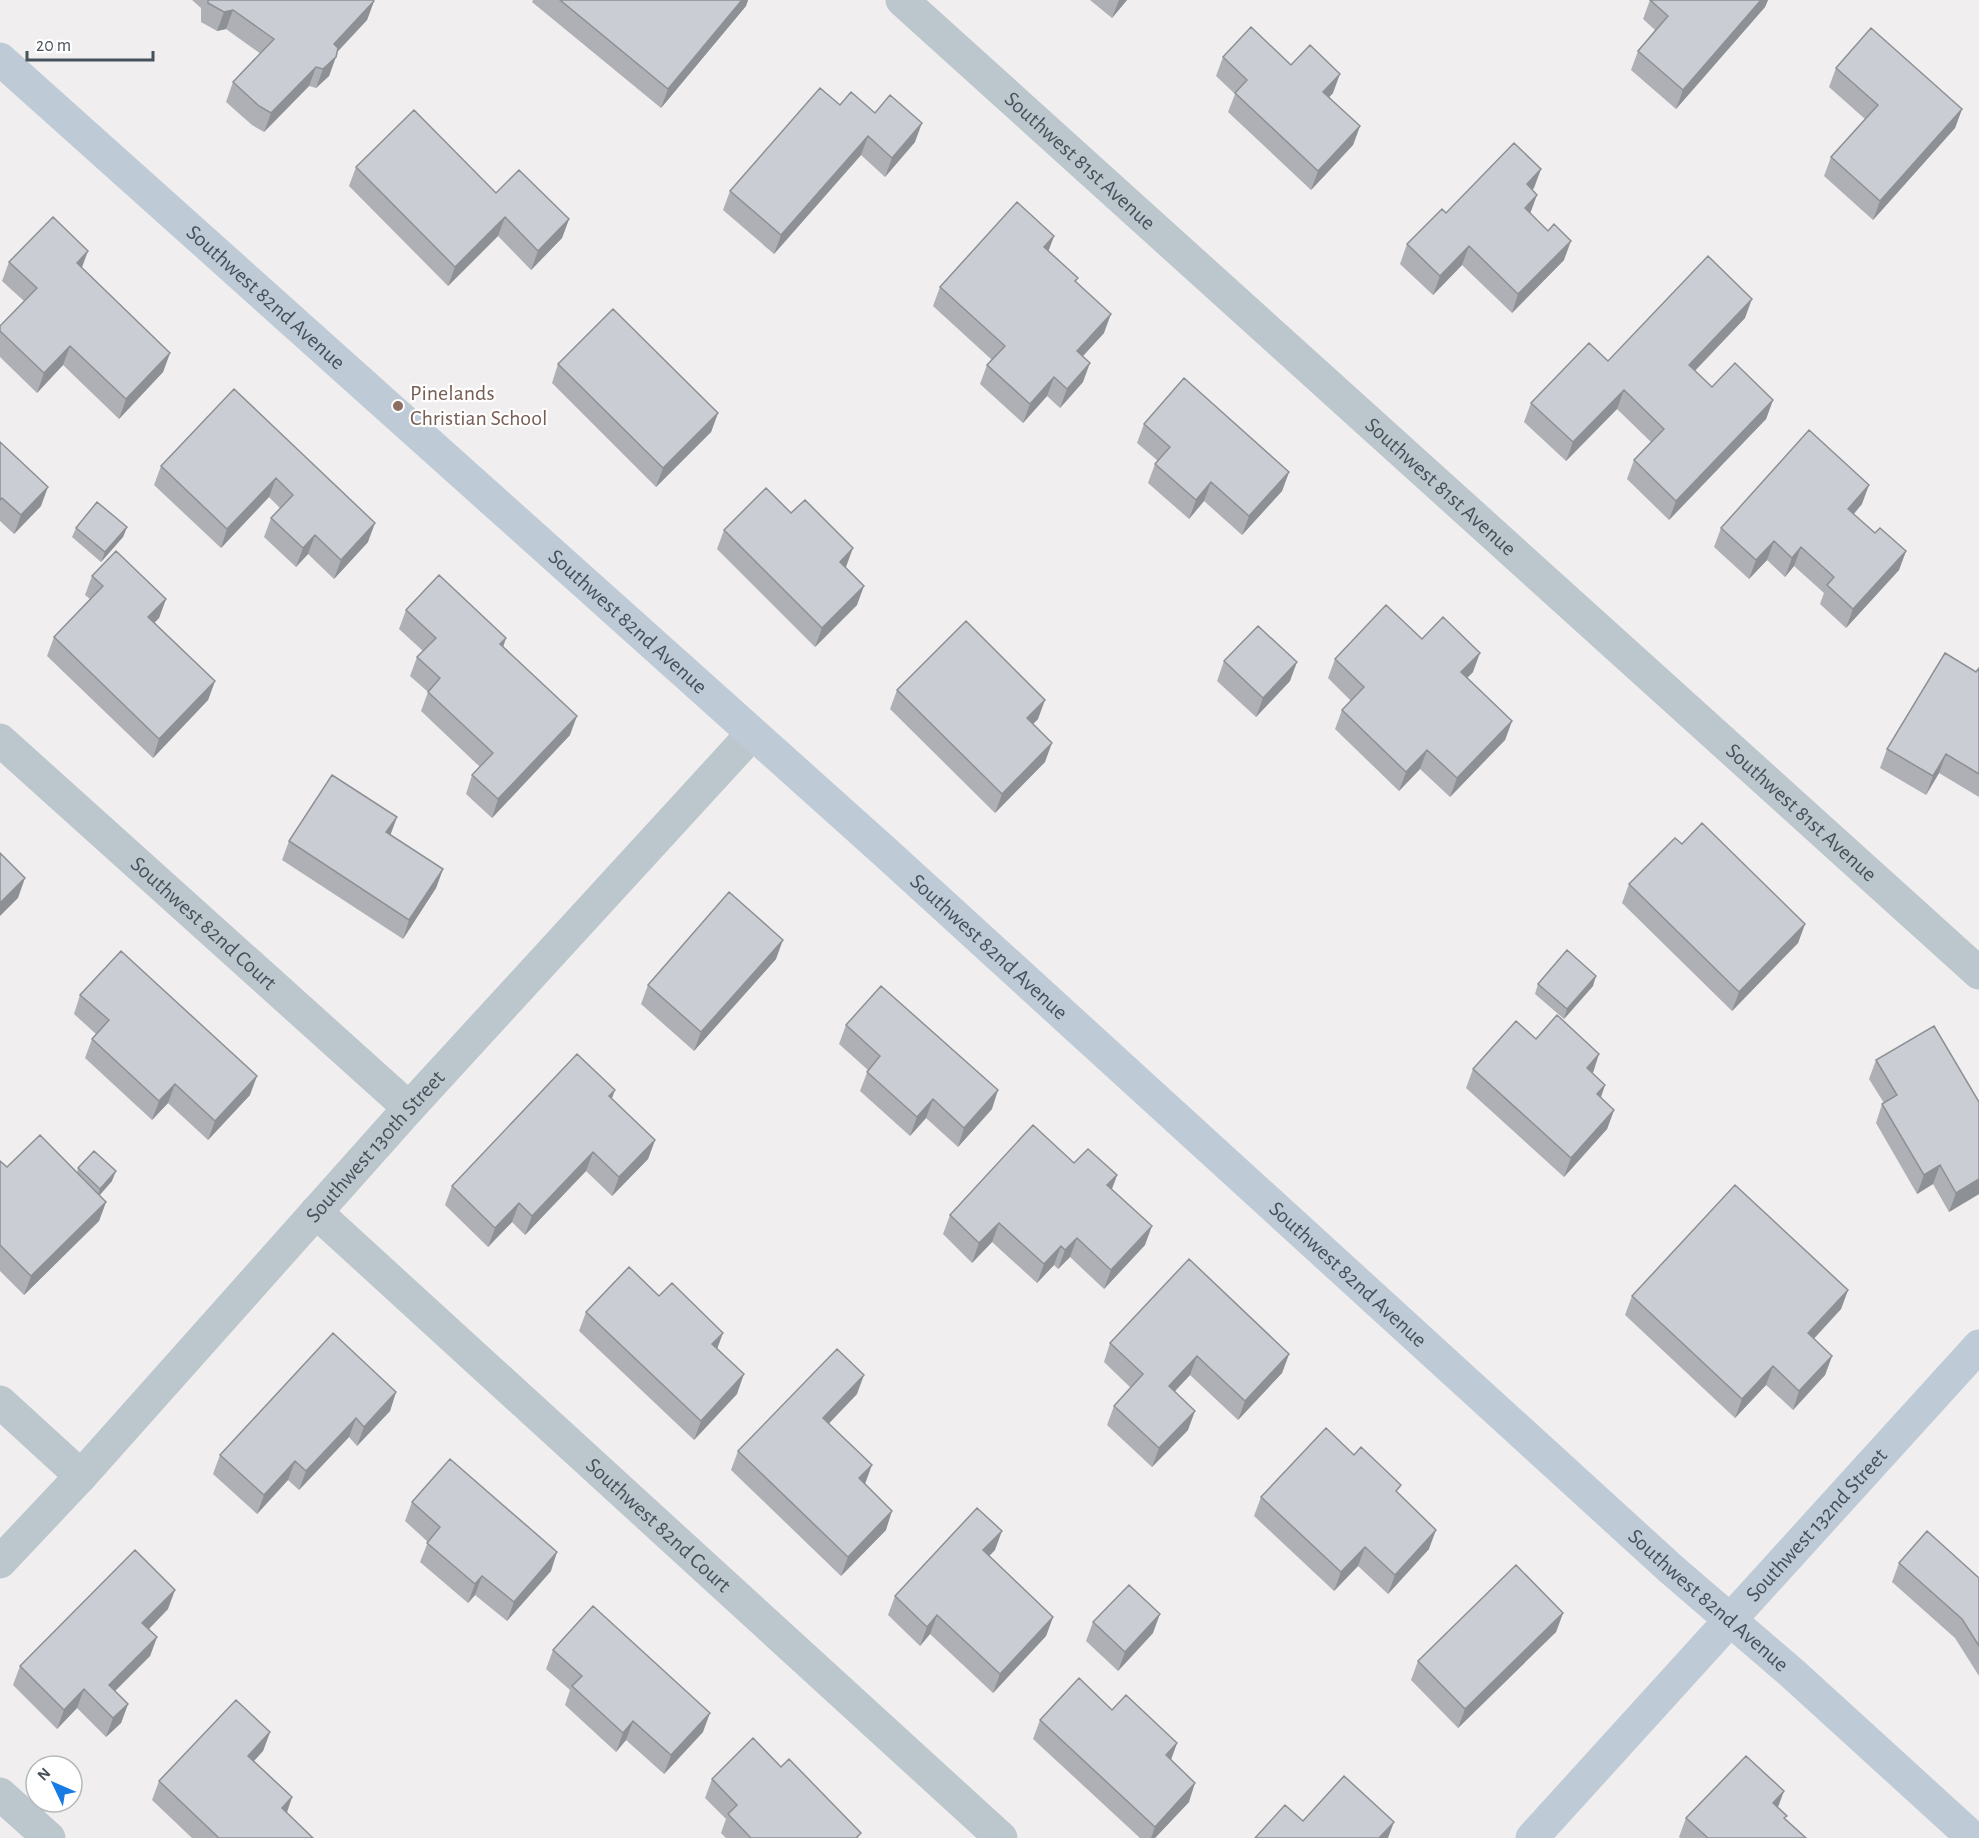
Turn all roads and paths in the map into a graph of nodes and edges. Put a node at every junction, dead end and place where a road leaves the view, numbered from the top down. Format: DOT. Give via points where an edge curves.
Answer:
graph roads {
  1 [pos="902,0"];
  2 [pos="0,59"];
  3 [pos="752,734"];
  4 [pos="0,740"];
  5 [pos="1979,973"];
  6 [pos="409,1108"];
  7 [pos="316,1212"];
  8 [pos="1979,1346"];
  9 [pos="0,1402"];
  10 [pos="81,1476"];
  11 [pos="0,1562"];
  12 [pos="1730,1619"];
  13 [pos="0,1794"];
  14 [pos="49,1838"];
  15 [pos="1001,1838"];
  16 [pos="1532,1838"];
  17 [pos="1973,1838"];
  1 -- 5 [label="street, Southwest 81st Avenue"];
  2 -- 3 [label="street, Southwest 82nd Avenue"];
  3 -- 6 [label="street, Southwest 130th Street"];
  3 -- 12 [label="street, Southwest 82nd Avenue"];
  4 -- 6 [label="street, Southwest 82nd Court"];
  6 -- 7 [label="street, Southwest 130th Street"];
  7 -- 10 [label="street, Southwest 130th Street"];
  7 -- 15 [label="street, Southwest 82nd Court"];
  8 -- 12 [label="street, Southwest 132nd Street"];
  9 -- 10 [label="street"];
  10 -- 11 [label="street, Southwest 130th Street"];
  12 -- 16 [label="street, Southwest 132nd Street"];
  12 -- 17 [label="street, Southwest 82nd Avenue"];
  13 -- 14 [label="street"];
}
